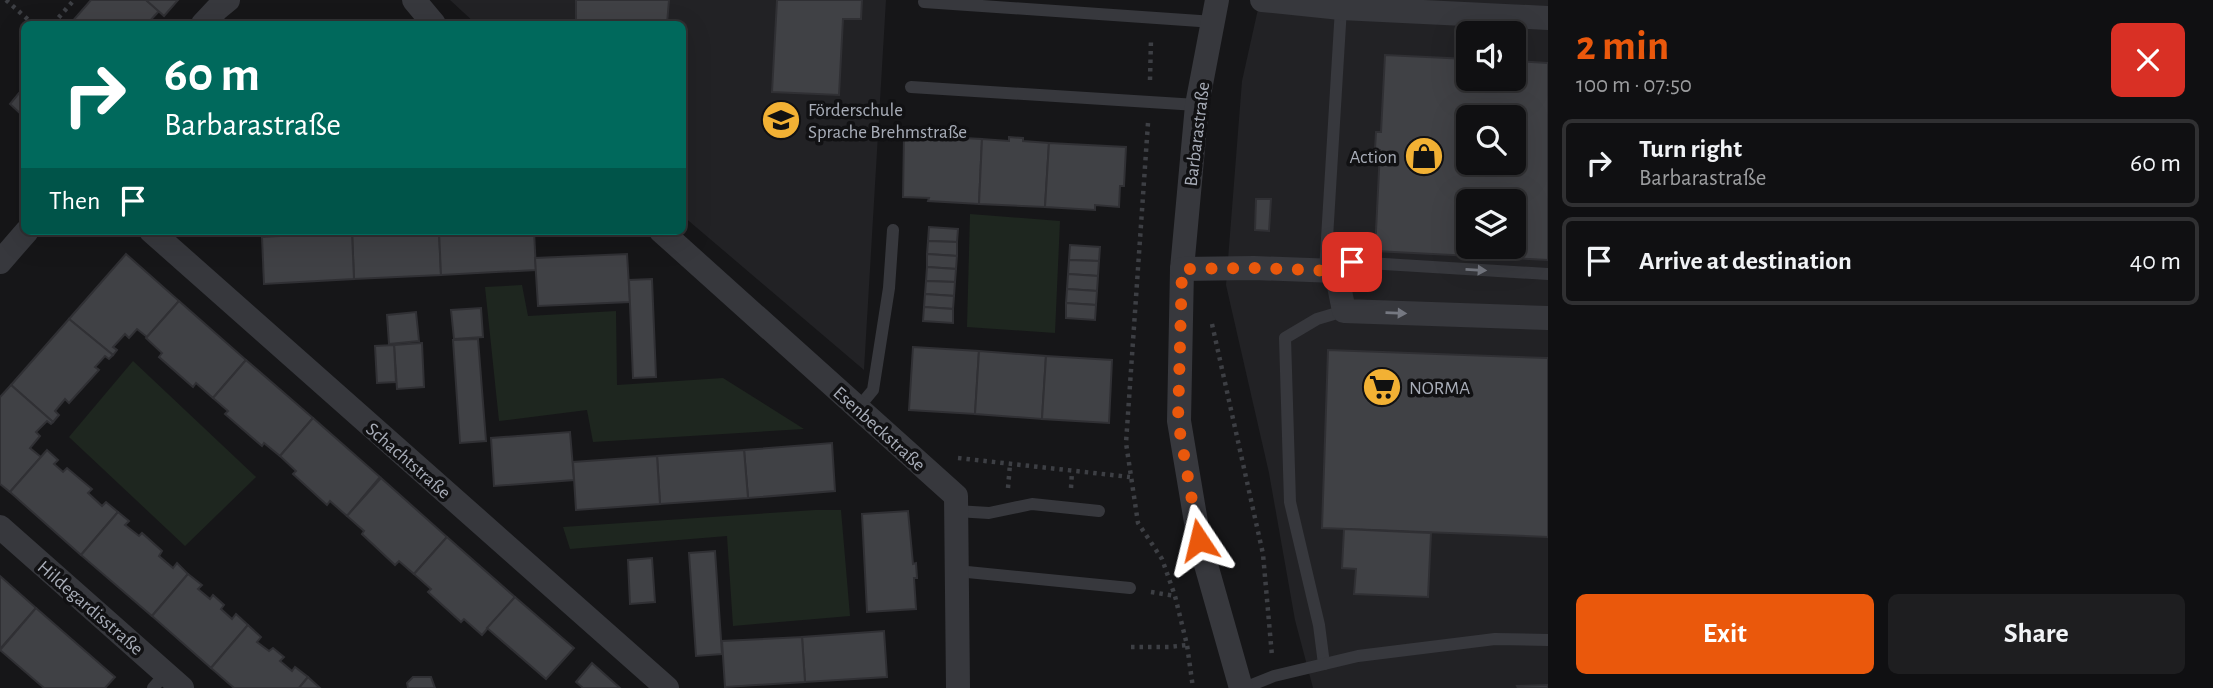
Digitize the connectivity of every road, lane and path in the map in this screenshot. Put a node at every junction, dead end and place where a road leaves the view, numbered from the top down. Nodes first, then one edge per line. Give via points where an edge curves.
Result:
1 (6, 0) edge
2 (74, 0) edge
3 (228, 0) edge
4 (414, 0) edge
5 (1262, 0) edge
6 (924, 2) edge
7 (1341, 8) junction
8 (1216, 11) edge
9 (1152, 17) junction
10 (1548, 18) edge
11 (30, 21) edge
12 (56, 21) edge
13 (206, 21) edge
14 (432, 21) edge
15 (911, 87) dead end
16 (1149, 103) junction
17 (1197, 105) junction
18 (893, 230) dead end
19 (24, 235) edge
20 (156, 235) edge
21 (665, 235) edge
22 (0, 262) edge
23 (1182, 269) junction
24 (1331, 271) junction
25 (1548, 274) edge
26 (1344, 311) junction
27 (1210, 315) dead end
28 (1548, 318) edge
29 (858, 408) junction
30 (1130, 477) junction
31 (936, 478) junction
32 (956, 511) junction
33 (1099, 511) dead end
34 (0, 527) edge
35 (957, 571) junction
36 (1130, 588) dead end
37 (1548, 640) edge
38 (1187, 645) junction
39 (1131, 647) dead end
40 (1324, 664) junction
41 (1274, 676) junction
42 (167, 683) edge
43 (667, 688) edge
44 (958, 688) edge
45 (1192, 688) edge
46 (1243, 688) edge

1 - 11 path
2 - 12 path
3 - 13 street
4 - 14 street
5 - 7 street
6 - 9 lane
7 - 10 street
7 - 24 lane
8 - 9 lane
8 - 17 street, Barbarastraße
9 - 16 path
15 - 16 lane
16 - 17 lane
16 - 30 path via 1126,443
17 - 23 street, Barbarastraße
18 - 29 lane via 873,390
19 - 22 street
20 - 43 street, Schachtstraße
21 - 29 street, Esenbeckstraße
23 - 24 street
23 - 46 street, Barbarastraße via 1178,421 1199,540
24 -> 25 lane via 1352,262
24 - 26 street
26 -> 28 street
26 - 40 lane via 1317,319 1285,338 1290,502
27 - 41 path via 1264,554
29 - 31 street, Esenbeckstraße
30 - 31 path via 952,457
30 - 38 path via 1138,523 1162,559
31 - 32 street, Esenbeckstraße via 956,496
32 - 33 lane via 989,513 1032,505
32 - 35 street, Esenbeckstraße
34 - 42 street, Hildegardisstraße
35 - 36 lane
35 - 44 street, Esenbeckstraße
37 - 40 lane via 1496,639
38 - 39 path
38 - 45 path
40 - 41 lane
41 - 46 lane

